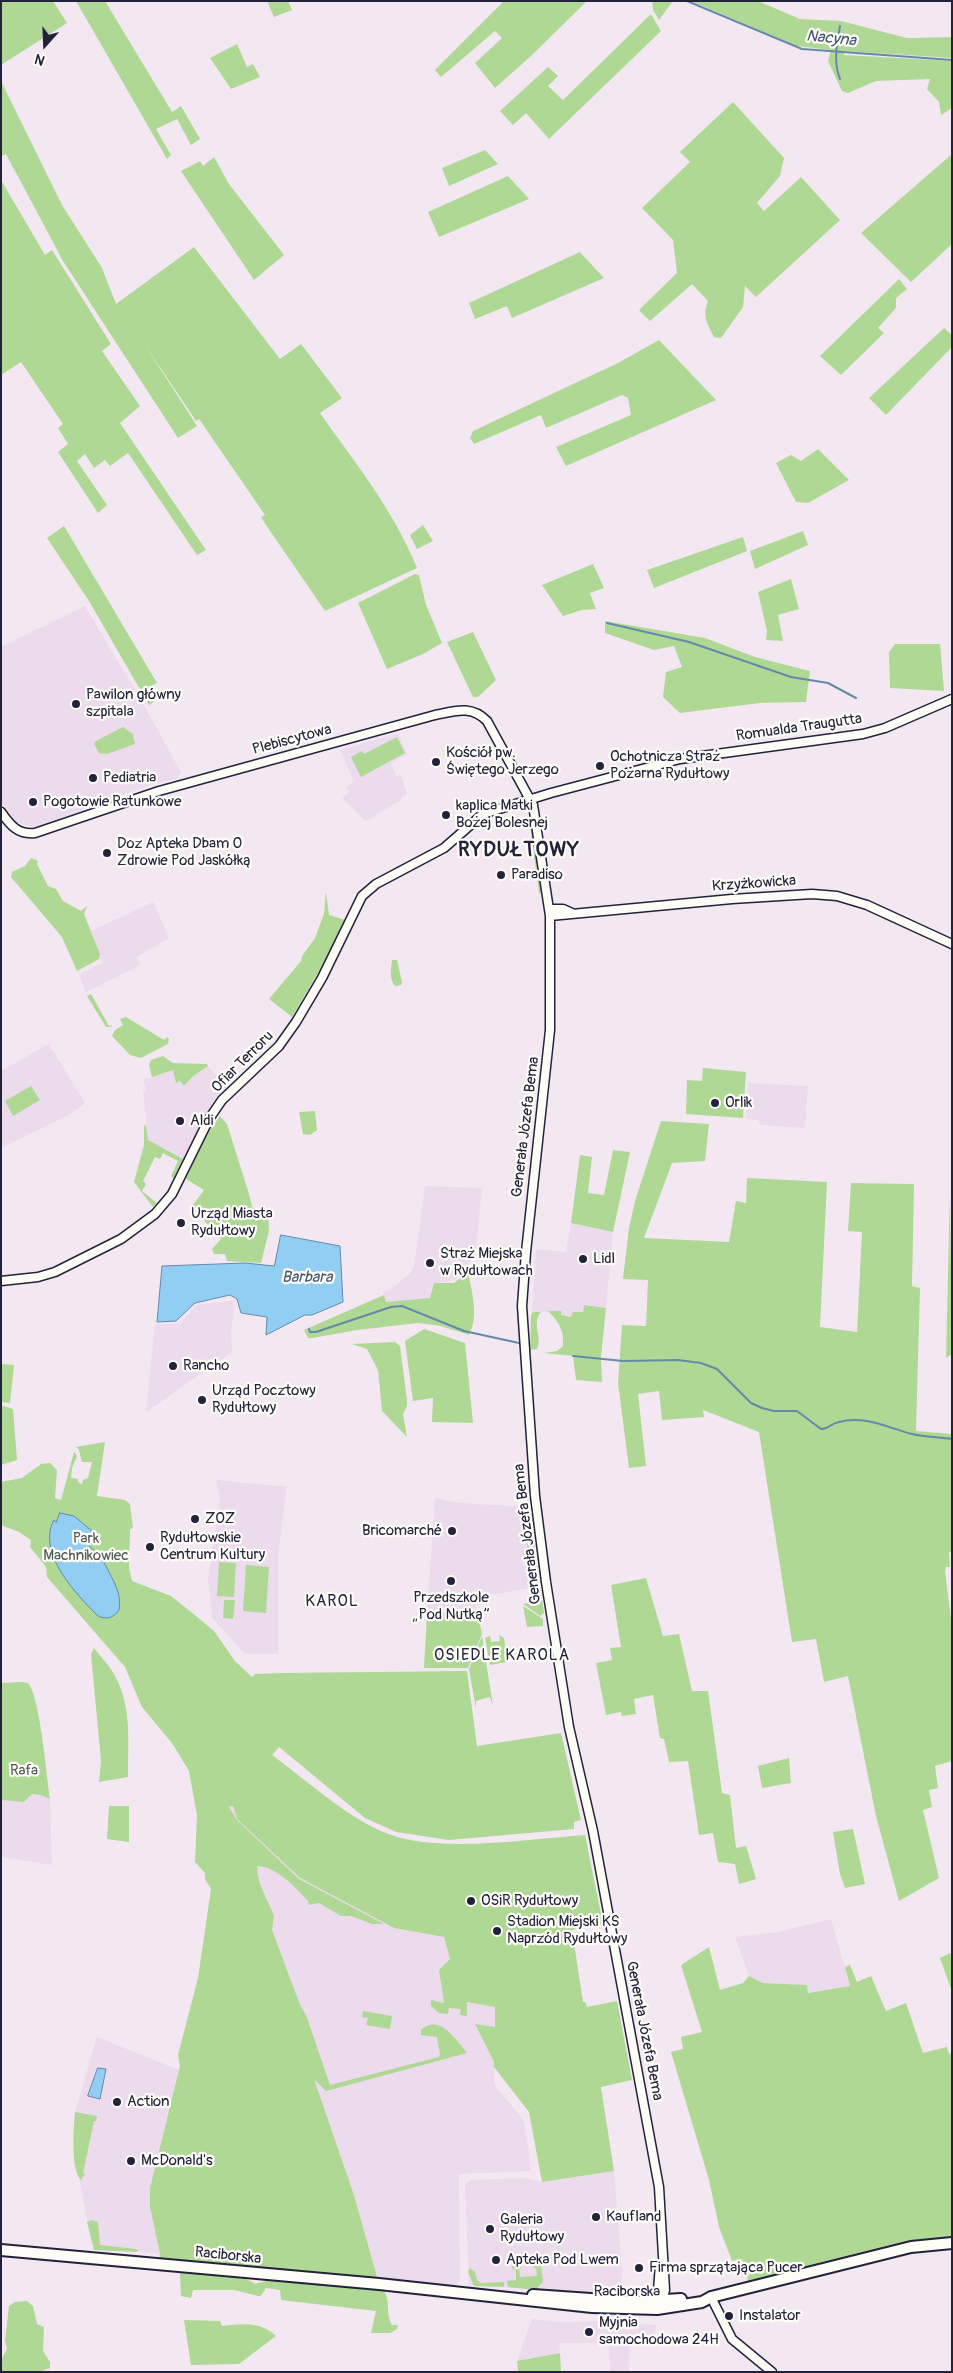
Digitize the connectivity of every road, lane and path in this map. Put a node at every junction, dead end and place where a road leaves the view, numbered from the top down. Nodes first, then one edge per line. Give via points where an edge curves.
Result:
1 (952, 699) edge
2 (530, 799) junction
3 (1, 812) edge
4 (550, 912) junction
5 (952, 944) edge
6 (1, 1281) edge
7 (952, 2243) edge
8 (1, 2250) edge
9 (452, 2291) junction
10 (711, 2297) junction
11 (660, 2298) junction
12 (772, 2372) edge

1 - 2 street, Romualda Traugutta via 863,734 680,759
2 - 3 street, Plebiscytowa via 487,721 475,711 462,709 159,790 41,831 18,831
2 - 4 street, Generała Józefa Bema via 537,823
2 - 6 street, Ofiar Terroru via 483,814 444,848 376,884 362,896 322,978 296,1022 275,1050 222,1100 209,1119 172,1194 155,1214 121,1239 55,1272
4 - 5 street, Krzyżkowicka via 812,894 837,896 867,905
4 - 11 street, Generała Józefa Bema via 550,1030 522,1306 535,1496 569,1727 593,1831 659,2187
7 - 10 main road, Raciborska via 912,2247
8 - 9 main road, Raciborska
9 - 11 main road, Raciborska via 646,2302
9 - 11 main road, Raciborska via 574,2306
10 - 11 main road, Raciborska
10 - 11 main road, Raciborska via 702,2302
10 - 12 street via 732,2340

